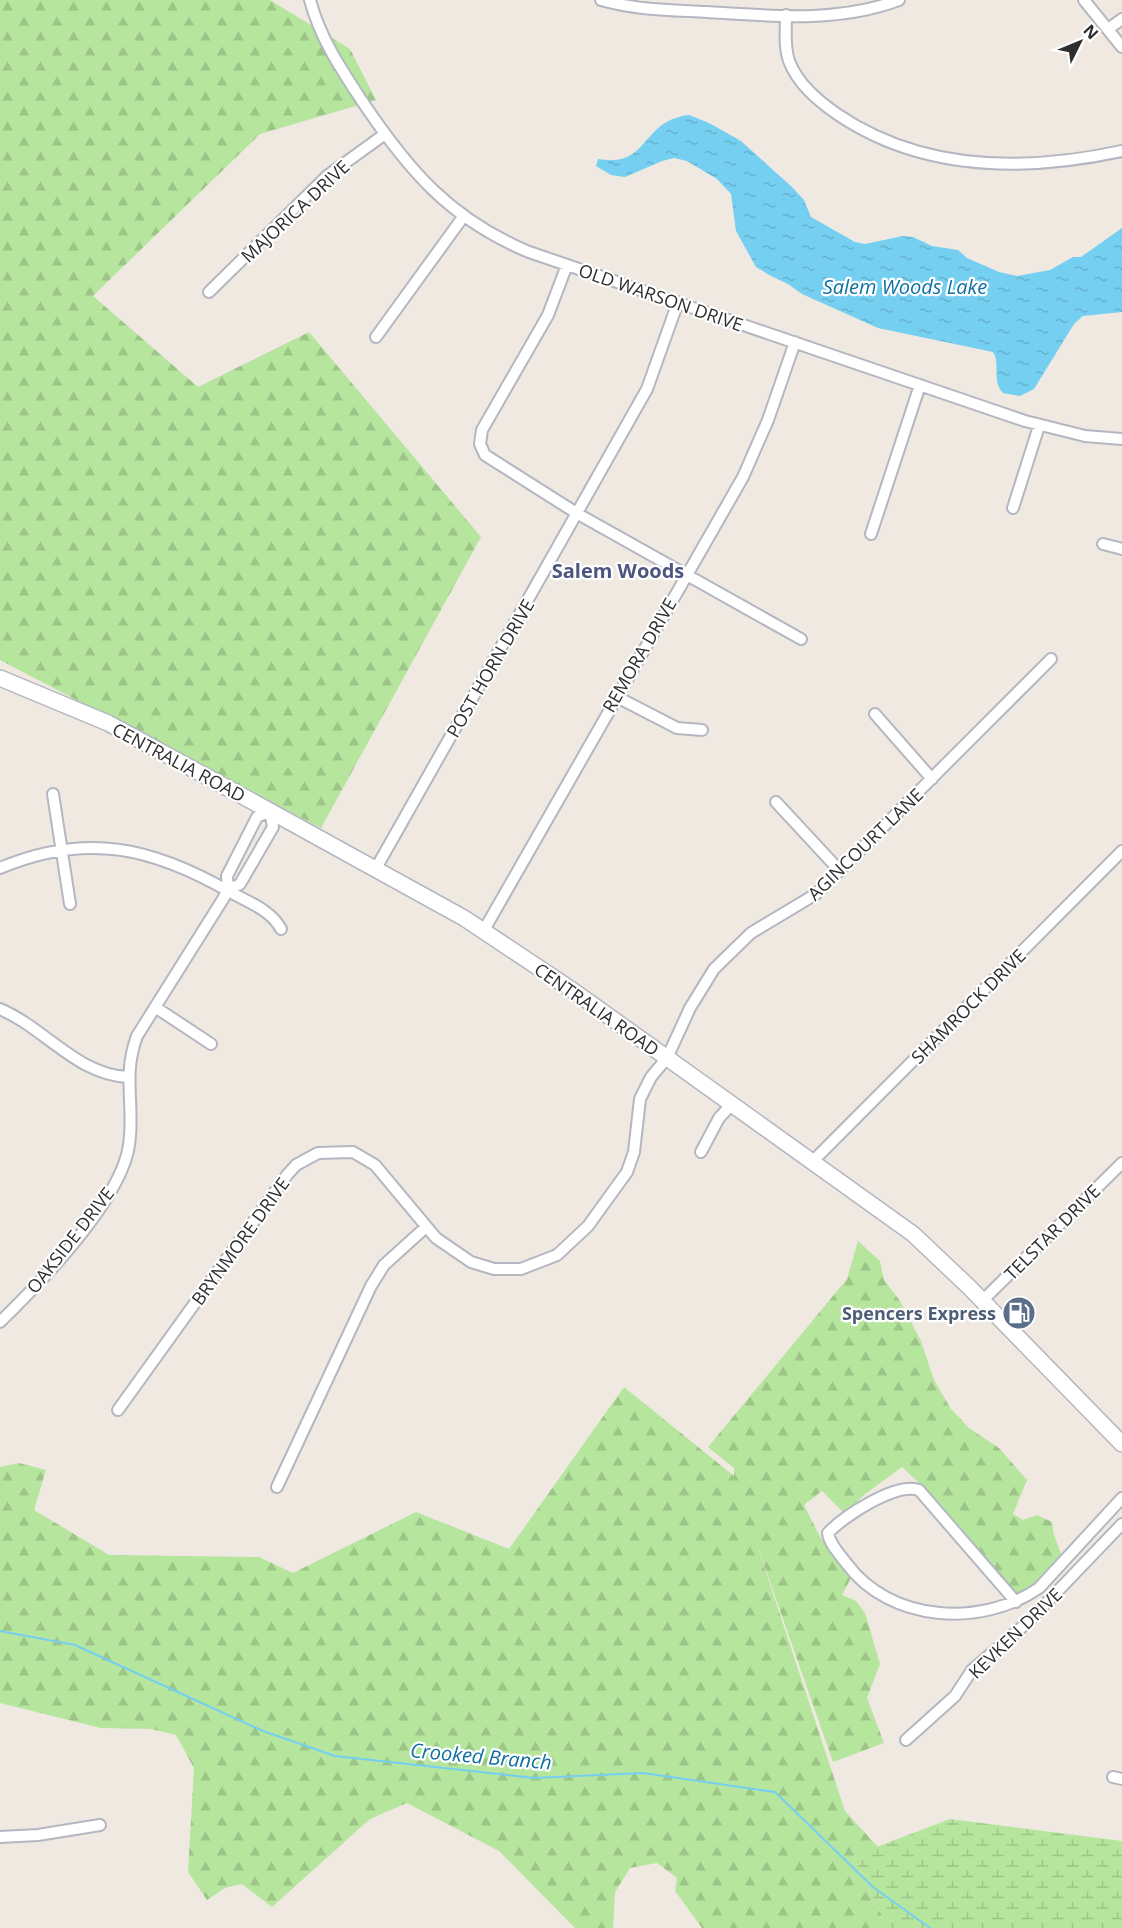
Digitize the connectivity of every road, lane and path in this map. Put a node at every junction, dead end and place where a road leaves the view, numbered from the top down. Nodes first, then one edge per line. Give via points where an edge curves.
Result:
1 (601, 0) edge
2 (899, 0) edge
3 (1084, 0) edge
4 (314, 1) edge
5 (688, 6) edge
6 (786, 15) junction
7 (1122, 19) edge
8 (1108, 29) junction
9 (1122, 47) edge
10 (385, 134) junction
11 (1122, 151) edge
12 (463, 217) junction
13 (567, 265) junction
14 (209, 292) dead end
15 (678, 302) junction
16 (376, 337) dead end
17 (795, 342) junction
18 (920, 385) junction
19 (1039, 426) junction
20 (1122, 439) edge
21 (1013, 508) dead end
22 (578, 514) junction
23 (871, 534) dead end
24 (1103, 544) dead end
25 (1122, 549) edge
26 (685, 575) junction
27 (801, 639) dead end
28 (1051, 659) dead end
29 (0, 678) edge
30 (615, 696) junction
31 (875, 714) dead end
32 (702, 730) dead end
33 (932, 779) junction
34 (53, 794) dead end
35 (776, 802) dead end
36 (270, 811) junction
37 (62, 849) junction
38 (1122, 851) edge
39 (0, 868) edge
40 (375, 870) junction
41 (840, 872) junction
42 (228, 890) junction
43 (70, 904) dead end
44 (281, 929) dead end
45 (484, 930) junction
46 (155, 1007) junction
47 (0, 1009) edge
48 (210, 1044) dead end
49 (667, 1058) junction
50 (128, 1077) junction
51 (732, 1104) junction
52 (701, 1152) dead end
53 (813, 1161) junction
54 (1122, 1163) edge
55 (426, 1227) junction
56 (981, 1301) junction
57 (0, 1322) edge
58 (118, 1410) dead end
59 (1122, 1444) edge
60 (277, 1487) dead end
61 (1122, 1498) edge
62 (1122, 1524) edge
63 (1016, 1602) junction
64 (906, 1740) dead end
65 (100, 1825) dead end
66 (0, 1837) edge

1 - 5 street via 630,7
2 - 6 street via 842,14
3 - 8 street
4 - 10 street, OLD WARSON DRIVE via 334,59
5 - 6 street
6 - 11 street via 788,58 800,81 820,102 887,141 957,161 1000,165 1059,162
7 - 8 street
8 - 9 street
10 - 12 street, OLD WARSON DRIVE via 422,182
10 - 14 street, MAJORICA DRIVE via 327,176
12 - 13 street, OLD WARSON DRIVE via 506,242
12 - 16 street
13 - 15 street, OLD WARSON DRIVE
13 - 22 street via 548,315 482,430 482,449 490,460
15 - 17 street, OLD WARSON DRIVE
15 - 22 street, POST HORN DRIVE via 647,389
17 - 18 street, OLD WARSON DRIVE
17 - 26 street, REMORA DRIVE via 757,449
18 - 19 street, OLD WARSON DRIVE
18 - 23 street
19 - 20 street, OLD WARSON DRIVE
19 - 21 street
22 - 26 street
22 - 40 street, POST HORN DRIVE
24 - 25 street
26 - 27 street
26 - 30 street, REMORA DRIVE
28 - 33 street, AGINCOURT LANE
29 - 36 main road, CENTRALIA ROAD via 108,723
30 - 32 street via 676,728
30 - 45 street, REMORA DRIVE
31 - 33 street
33 - 41 street, AGINCOURT LANE
34 - 37 street
35 - 41 street
36 - 40 main road, CENTRALIA ROAD
36 - 42 street, OAKSIDE DRIVE via 257,818 227,876
36 - 42 street, OAKSIDE DRIVE via 273,827 240,884
37 - 39 street
37 - 42 street via 111,847 148,854
37 - 43 street
38 - 53 street, SHAMROCK DRIVE
40 - 45 main road, CENTRALIA ROAD
41 - 49 street, AGINCOURT LANE via 808,900 751,933 725,957 702,986
42 - 44 street via 268,914
42 - 46 street, OAKSIDE DRIVE
45 - 49 main road, CENTRALIA ROAD
46 - 48 street
46 - 50 street, OAKSIDE DRIVE via 137,1036
47 - 50 street via 30,1024 83,1065
49 - 51 main road, CENTRALIA ROAD
49 - 55 street, BRYNMORE DRIVE via 640,1099 634,1152 627,1172 588,1226 557,1255 521,1269 494,1269 452,1251
50 - 57 street, OAKSIDE DRIVE via 131,1134 124,1168 61,1257
51 - 52 street via 718,1118
51 - 53 main road, CENTRALIA ROAD
53 - 56 main road, CENTRALIA ROAD via 913,1234
54 - 56 street, TELSTAR DRIVE
55 - 58 street, BRYNMORE DRIVE via 366,1157 341,1150 308,1157 287,1175
55 - 60 street via 384,1265 371,1286
56 - 59 main road, CENTRALIA ROAD
61 - 63 street via 1050,1579
62 - 64 street, KEVKEN DRIVE via 1028,1622 972,1670 955,1696
63 - 63 street via 966,1614 898,1603 858,1579 828,1533 855,1512 899,1489 919,1490
65 - 66 street

